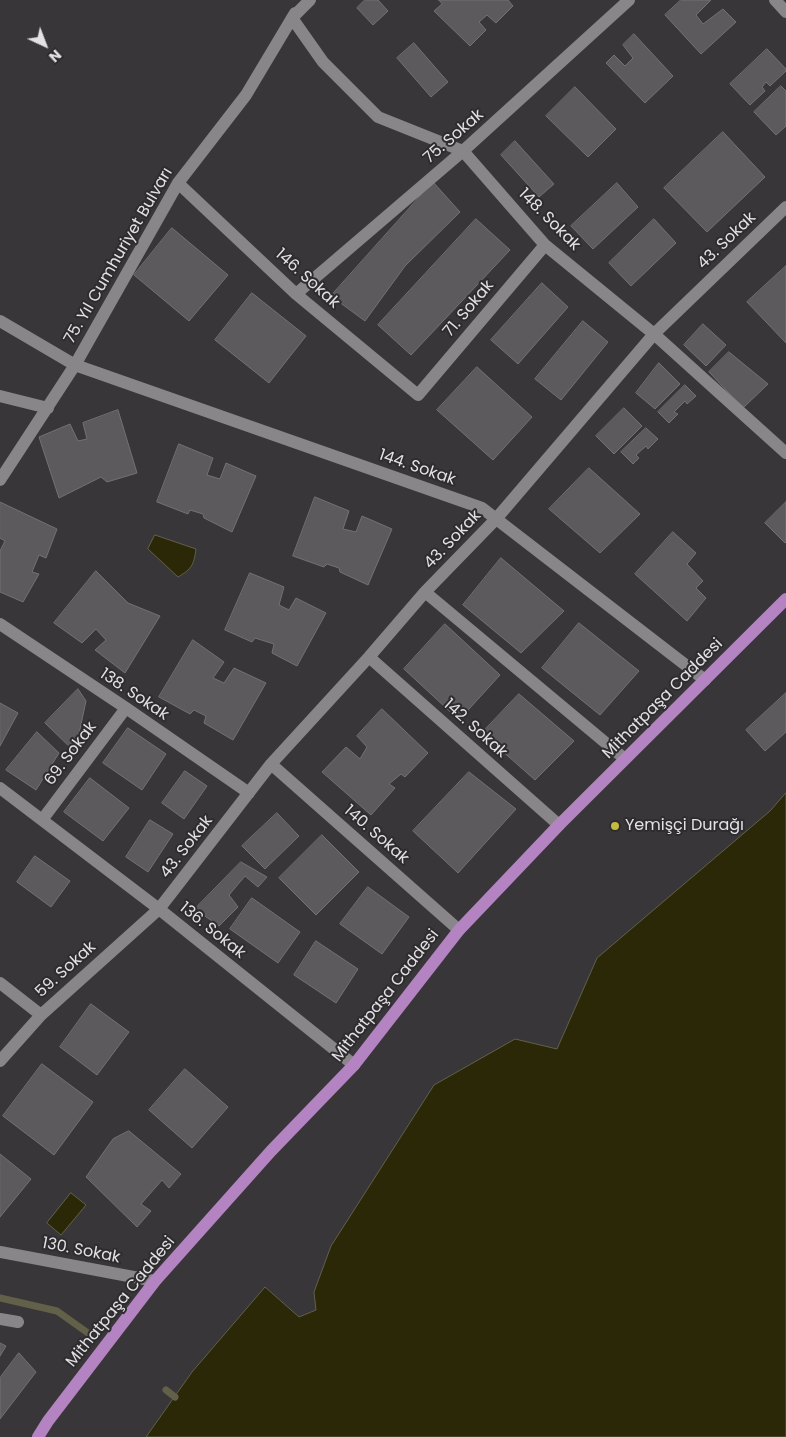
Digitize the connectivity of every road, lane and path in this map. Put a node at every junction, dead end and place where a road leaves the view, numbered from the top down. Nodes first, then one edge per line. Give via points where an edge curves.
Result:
1 (303, 0) edge
2 (310, 0) edge
3 (629, 0) edge
4 (775, 0) edge
5 (786, 12) edge
6 (292, 18) junction
7 (463, 151) junction
8 (178, 182) junction
9 (786, 207) edge
10 (545, 244) junction
11 (296, 294) junction
12 (0, 321) edge
13 (654, 334) junction
14 (74, 365) junction
15 (418, 395) joint
16 (0, 396) edge
17 (48, 408) junction
18 (786, 453) edge
19 (0, 480) edge
20 (496, 519) junction
21 (425, 592) junction
22 (786, 599) edge
23 (1, 627) edge
24 (369, 657) junction
25 (706, 680) junction
26 (126, 708) junction
27 (625, 759) junction
28 (272, 764) junction
29 (0, 788) edge
30 (249, 793) junction
31 (42, 820) junction
32 (559, 825) junction
33 (159, 909) junction
34 (459, 930) junction
35 (0, 983) edge
36 (41, 1014) junction
37 (0, 1061) edge
38 (354, 1065) junction
39 (0, 1252) edge
40 (156, 1281) junction
41 (0, 1319) edge
42 (18, 1322) dead end
43 (38, 1437) edge

1 - 6 street, 75. Yıl Cumhuriyet Bulvarı
2 - 6 street
3 - 7 street, 75. Sokak
4 - 5 street
6 - 7 street, 148. Sokak via 323,62 378,117
6 - 8 street, 75. Yıl Cumhuriyet Bulvarı via 246,95
7 - 10 street, 148. Sokak
7 - 11 street, 75. Sokak
8 - 11 street, 146. Sokak
8 - 14 street, 75. Yıl Cumhuriyet Bulvarı
9 - 13 street, 43. Sokak
10 - 13 street, 148. Sokak
10 - 15 street, 71. Sokak
11 - 15 street, 146. Sokak
12 - 14 street, 144. Sokak
13 - 18 street, 148. Sokak
13 - 20 street, 43. Sokak
14 - 17 street, 75. Yıl Cumhuriyet Bulvarı
14 - 20 street, 144. Sokak via 482,508
16 - 17 street
17 - 19 street, 75. Yıl Cumhuriyet Bulvarı
20 - 21 street, 43. Sokak
20 - 25 street, 144. Sokak
21 - 24 street, 43. Sokak
21 - 27 street
22 - 25 main road, Mithatpaşa Caddesi
23 - 26 street, 138. Sokak
24 - 28 street, 43. Sokak
24 - 32 street, 142. Sokak
25 - 27 main road, Mithatpaşa Caddesi
26 - 30 street, 138. Sokak
26 - 31 street, 69. Sokak
27 - 32 main road, Mithatpaşa Caddesi
28 - 30 street, 43. Sokak
28 - 34 street, 140. Sokak
29 - 31 street, 136. Sokak
30 - 33 street, 43. Sokak
31 - 33 street, 136. Sokak
32 - 34 main road, Mithatpaşa Caddesi
33 - 36 street, 59. Sokak
33 - 38 street, 136. Sokak
34 - 38 main road, Mithatpaşa Caddesi
35 - 36 street
36 - 37 street, 59. Sokak
38 - 40 main road, Mithatpaşa Caddesi via 271,1151
39 - 40 street, 130. Sokak
40 - 43 main road, Mithatpaşa Caddesi
41 - 42 street

